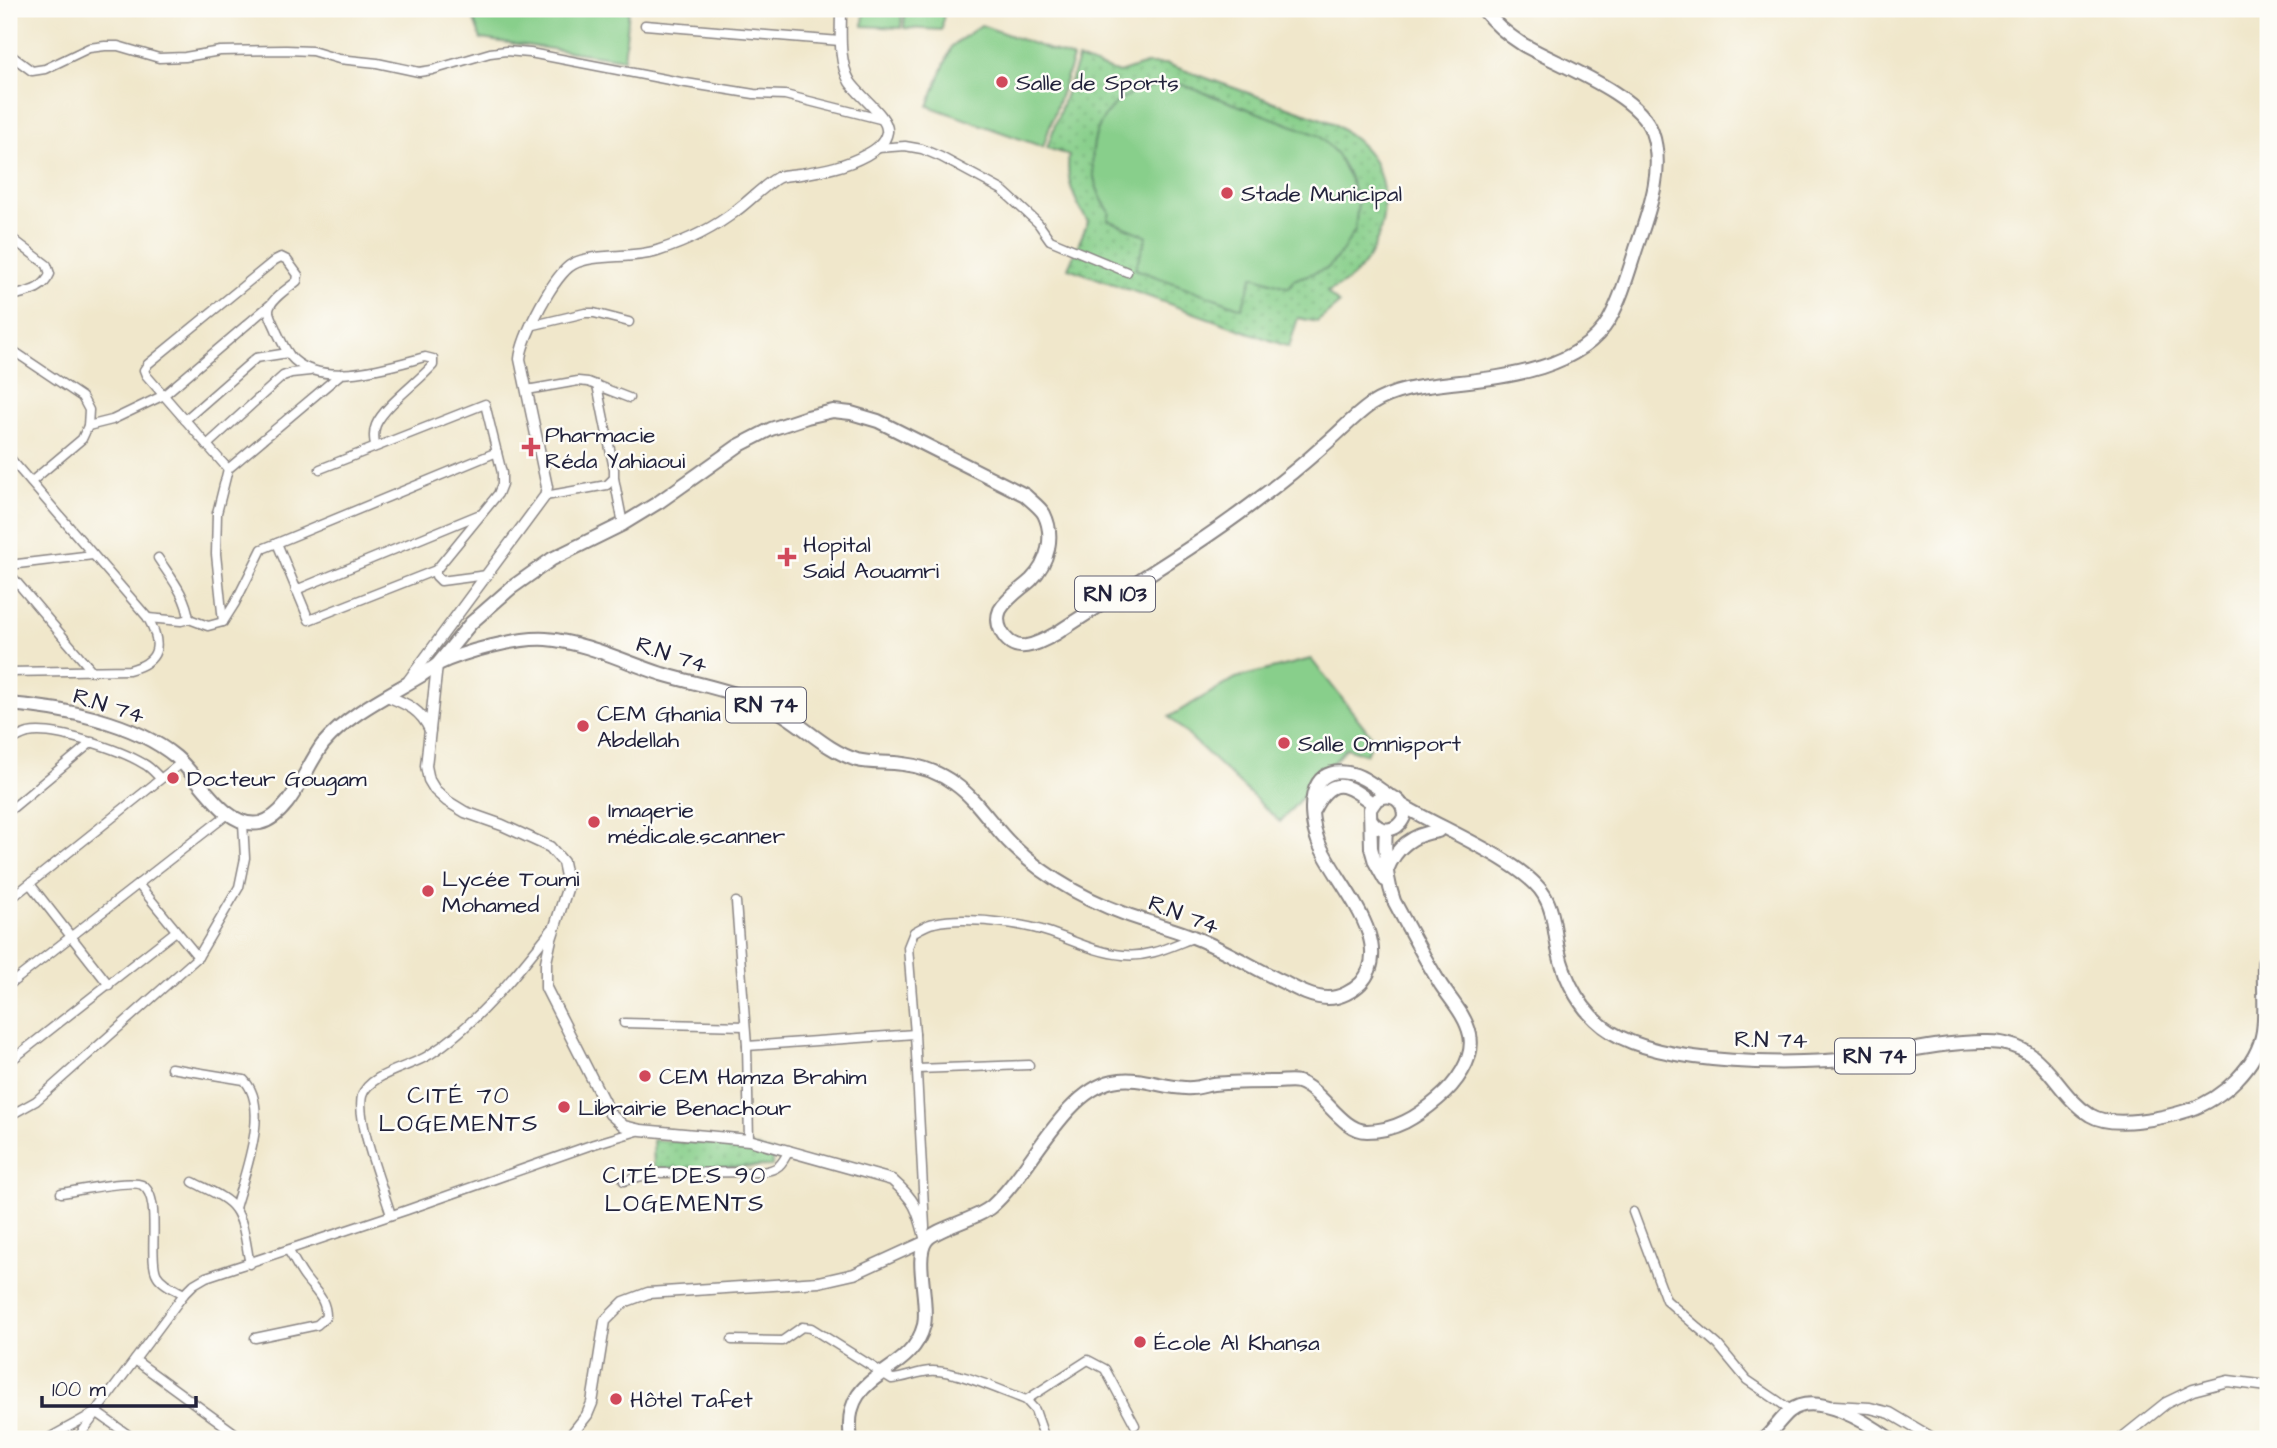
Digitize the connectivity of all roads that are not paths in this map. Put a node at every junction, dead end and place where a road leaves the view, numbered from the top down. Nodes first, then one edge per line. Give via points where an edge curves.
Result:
1 (841, 9) edge
2 (1483, 9) edge
3 (645, 25) dead end
4 (840, 41) junction
5 (9, 54) edge
6 (885, 121) junction
7 (878, 148) junction
8 (9, 236) edge
9 (1127, 272) dead end
10 (9, 297) edge
11 (271, 303) junction
12 (629, 322) dead end
13 (530, 326) junction
14 (9, 348) edge
15 (288, 353) junction
16 (315, 370) junction
17 (342, 373) junction
18 (597, 385) junction
19 (527, 390) junction
20 (164, 396) junction
21 (629, 398) dead end
22 (185, 420) junction
23 (88, 426) junction
24 (207, 445) junction
25 (375, 446) junction
26 (497, 452) junction
27 (9, 457) edge
28 (228, 469) junction
29 (320, 469) dead end
30 (614, 478) junction
31 (31, 482) junction
32 (545, 496) junction
33 (482, 514) junction
34 (623, 524) junction
35 (277, 543) junction
36 (93, 555) junction
37 (158, 558) dead end
38 (9, 565) edge
39 (436, 570) junction
40 (9, 573) edge
41 (487, 575) junction
42 (296, 590) junction
43 (148, 618) junction
44 (189, 619) junction
45 (223, 622) junction
46 (437, 665) junction
47 (92, 671) junction
48 (9, 672) edge
49 (407, 683) junction
50 (387, 696) junction
51 (9, 704) edge
52 (430, 730) junction
53 (92, 742) junction
54 (9, 743) edge
55 (182, 762) junction
56 (160, 778) junction
57 (1388, 795) junction
58 (1373, 803) junction
59 (1402, 805) junction
60 (9, 811) edge
61 (1312, 813) junction
62 (228, 814) junction
63 (1371, 820) junction
64 (243, 823) junction
65 (1391, 828) junction
66 (1438, 831) junction
67 (1455, 835) junction
68 (1387, 871) junction
69 (30, 884) junction
70 (138, 884) junction
71 (1389, 886) junction
72 (9, 900) edge
73 (736, 902) dead end
74 (556, 924) junction
75 (176, 931) junction
76 (71, 936) junction
77 (1195, 937) junction
78 (2268, 953) edge
79 (198, 957) junction
80 (9, 985) edge
81 (109, 985) junction
82 (624, 1023) dead end
83 (745, 1026) junction
84 (915, 1034) junction
85 (747, 1046) junction
86 (9, 1062) edge
87 (1028, 1065) dead end
88 (171, 1068) dead end
89 (917, 1069) junction
90 (9, 1116) edge
91 (641, 1130) junction
92 (750, 1140) junction
93 (789, 1150) junction
94 (624, 1181) dead end
95 (192, 1182) dead end
96 (61, 1194) dead end
97 (235, 1208) junction
98 (1633, 1212) dead end
99 (391, 1215) junction
100 (926, 1241) junction
101 (288, 1250) junction
102 (250, 1264) junction
103 (184, 1294) junction
104 (255, 1338) dead end
105 (732, 1340) dead end
106 (135, 1360) junction
107 (882, 1374) junction
108 (2268, 1386) edge
109 (1026, 1400) junction
110 (1830, 1405) junction
111 (1791, 1410) junction
112 (96, 1412) junction
113 (1135, 1425) dead end
114 (1883, 1437) edge
115 (47, 1439) edge
116 (77, 1439) edge
117 (134, 1439) edge
118 (243, 1439) edge
119 (568, 1439) edge
120 (851, 1439) edge
121 (1045, 1439) edge
122 (1764, 1439) edge
123 (1934, 1439) edge
124 (2121, 1439) edge

1 - 4 street
2 - 34 main road, RN 103 via 1519,42 1619,95 1640,112 1652,131 1657,167 1648,213 1624,285 1608,321 1570,356 1500,377 1396,392 1371,405 1250,505 1033,645 1012,645 998,619 1045,558 1050,531 1043,512 1025,495 860,415 833,411 771,429 738,446
3 - 4 street
4 - 6 street via 850,81
5 - 6 street via 32,71 105,46 159,58 220,51 312,51 419,72 506,51 754,94 785,95
6 - 7 street via 887,131
7 - 9 street via 905,146 941,157 1002,190 1050,240
7 - 13 street via 838,168 778,177 734,213 667,247 572,264
8 - 10 street via 47,265 50,274 35,290
11 - 15 street via 269,311
11 - 20 street
11 - 20 street via 297,281 298,275 281,257 148,364 146,375
12 - 13 street via 585,313
13 - 19 street via 520,359
14 - 23 street via 82,397 89,410
15 - 16 street
15 - 22 street via 256,358
16 - 17 street
16 - 24 street via 283,376
17 - 25 street via 433,359 427,373 376,424
17 - 28 street
18 - 19 street via 578,381
18 - 21 street
18 - 30 street
19 - 32 street
20 - 22 street
20 - 23 street
22 - 24 street
23 - 31 street via 76,445
24 - 28 street
25 - 26 street via 485,404
25 - 29 street
26 - 33 street via 502,484
26 - 35 street
27 - 31 street
28 - 45 street via 217,513
30 - 32 street via 607,485
30 - 34 street
31 - 36 street
32 - 41 street
33 - 39 street
33 - 42 street
34 - 46 main road, RN 103 via 552,559 511,588 471,623
35 - 42 street
35 - 45 street via 261,549
36 - 38 street
36 - 43 street
37 - 44 street via 178,588
39 - 41 street via 441,580
39 - 42 street via 309,620
40 - 47 street
41 - 49 street
43 - 44 street
43 - 47 street via 156,636 153,659 129,670
44 - 45 street via 208,626
46 - 49 main road, R.N 74 / RN 74
46 - 52 street
46 - 77 main road, R.N 74 / RN 74 via 514,640 547,639 766,705 855,759 911,765 953,782 1010,844 1049,878 1110,909
47 - 48 street
49 - 50 main road, R.N 74 / RN 74
50 - 52 street via 414,708
50 - 64 main road, R.N 74 / RN 74 via 324,744 273,817
51 - 55 main road, R.N 74 via 82,715 120,727
52 - 74 street via 426,766 435,790 465,812 551,847 563,862 568,886
53 - 54 street via 31,733
53 - 56 street via 146,765
53 - 60 street
55 - 56 street
55 - 62 main road, R.N 74
56 - 69 street
57 - 58 main road
57 - 59 main road, R.N 74 / RN 74
57 - 61 main road, R.N 74 / RN 74 via 1356,775 1334,772 1314,788
58 - 61 main road via 1348,787 1335,786 1324,792
58 - 63 main road
59 - 65 main road via 1404,817
59 - 67 main road, R.N 74 / RN 74
61 - 77 main road, R.N 74 / RN 74 via 1320,847 1371,938 1369,973 1358,987 1327,999 1305,993
62 - 64 main road, R.N 74
62 - 70 street
63 - 65 main road, R.N 74 / RN 74
63 - 71 main road via 1371,848
64 - 79 street via 245,858 239,887
65 - 66 main road, R.N 74 / RN 74
65 - 68 main road via 1385,850
66 - 67 main road, R.N 74 / RN 74
66 - 68 main road via 1419,835 1402,846
67 - 78 main road, R.N 74 / RN 74 via 1507,862 1543,893 1558,951 1578,999 1610,1031 1638,1046 1676,1055 1800,1062 1989,1042 2009,1045 2046,1066 2077,1104 2108,1121 2128,1122 2191,1110 2232,1083 2259,1046
68 - 71 main road
69 - 72 street
69 - 76 street
70 - 75 street
70 - 76 street
71 - 100 main road via 1471,1037 1467,1062 1451,1088 1422,1113 1393,1128 1363,1131 1339,1118 1315,1092 1297,1082 1191,1088 1145,1080 1112,1082 1096,1088 1070,1109 990,1208
73 - 83 street
74 - 91 street via 546,962 547,988 610,1114 624,1126
74 - 99 street via 469,1022 429,1056 366,1087 362,1120
75 - 79 street
75 - 81 street
76 - 80 street
76 - 81 street
77 - 84 street via 1153,954 1121,955 1018,925 932,923 914,932 908,947
79 - 90 street via 36,1101
81 - 86 street
82 - 83 street
83 - 85 street
84 - 85 street
84 - 89 street
85 - 92 street
87 - 89 street
88 - 97 street via 244,1080 251,1088 257,1125
89 - 100 street
91 - 92 street
91 - 99 street
92 - 93 street
93 - 94 street via 775,1170 653,1174
93 - 100 street via 892,1180 918,1208
95 - 97 street
96 - 103 street via 129,1182 142,1185 155,1228 153,1265 158,1276
97 - 102 street
98 - 111 street via 1666,1300 1718,1345 1747,1380
99 - 101 street
100 - 107 main road via 921,1257 925,1322 900,1360
100 - 119 street via 854,1274 819,1282 648,1293 624,1302 606,1321 592,1403
101 - 102 street
101 - 104 street via 320,1294 326,1317 317,1325
102 - 103 street via 206,1277
103 - 106 street
105 - 107 street via 782,1341 802,1327 811,1328
106 - 112 street
106 - 118 street
107 - 109 street via 892,1379 946,1372
107 - 120 main road via 863,1386 854,1399 849,1416
108 - 124 street via 2228,1381 2193,1390 2166,1403
109 - 113 street via 1088,1360 1105,1369
109 - 121 street via 1035,1410
110 - 111 main road
110 - 114 main road via 1867,1422
110 - 123 street via 1891,1413
111 - 122 main road
112 - 115 street
112 - 116 street
112 - 117 street

